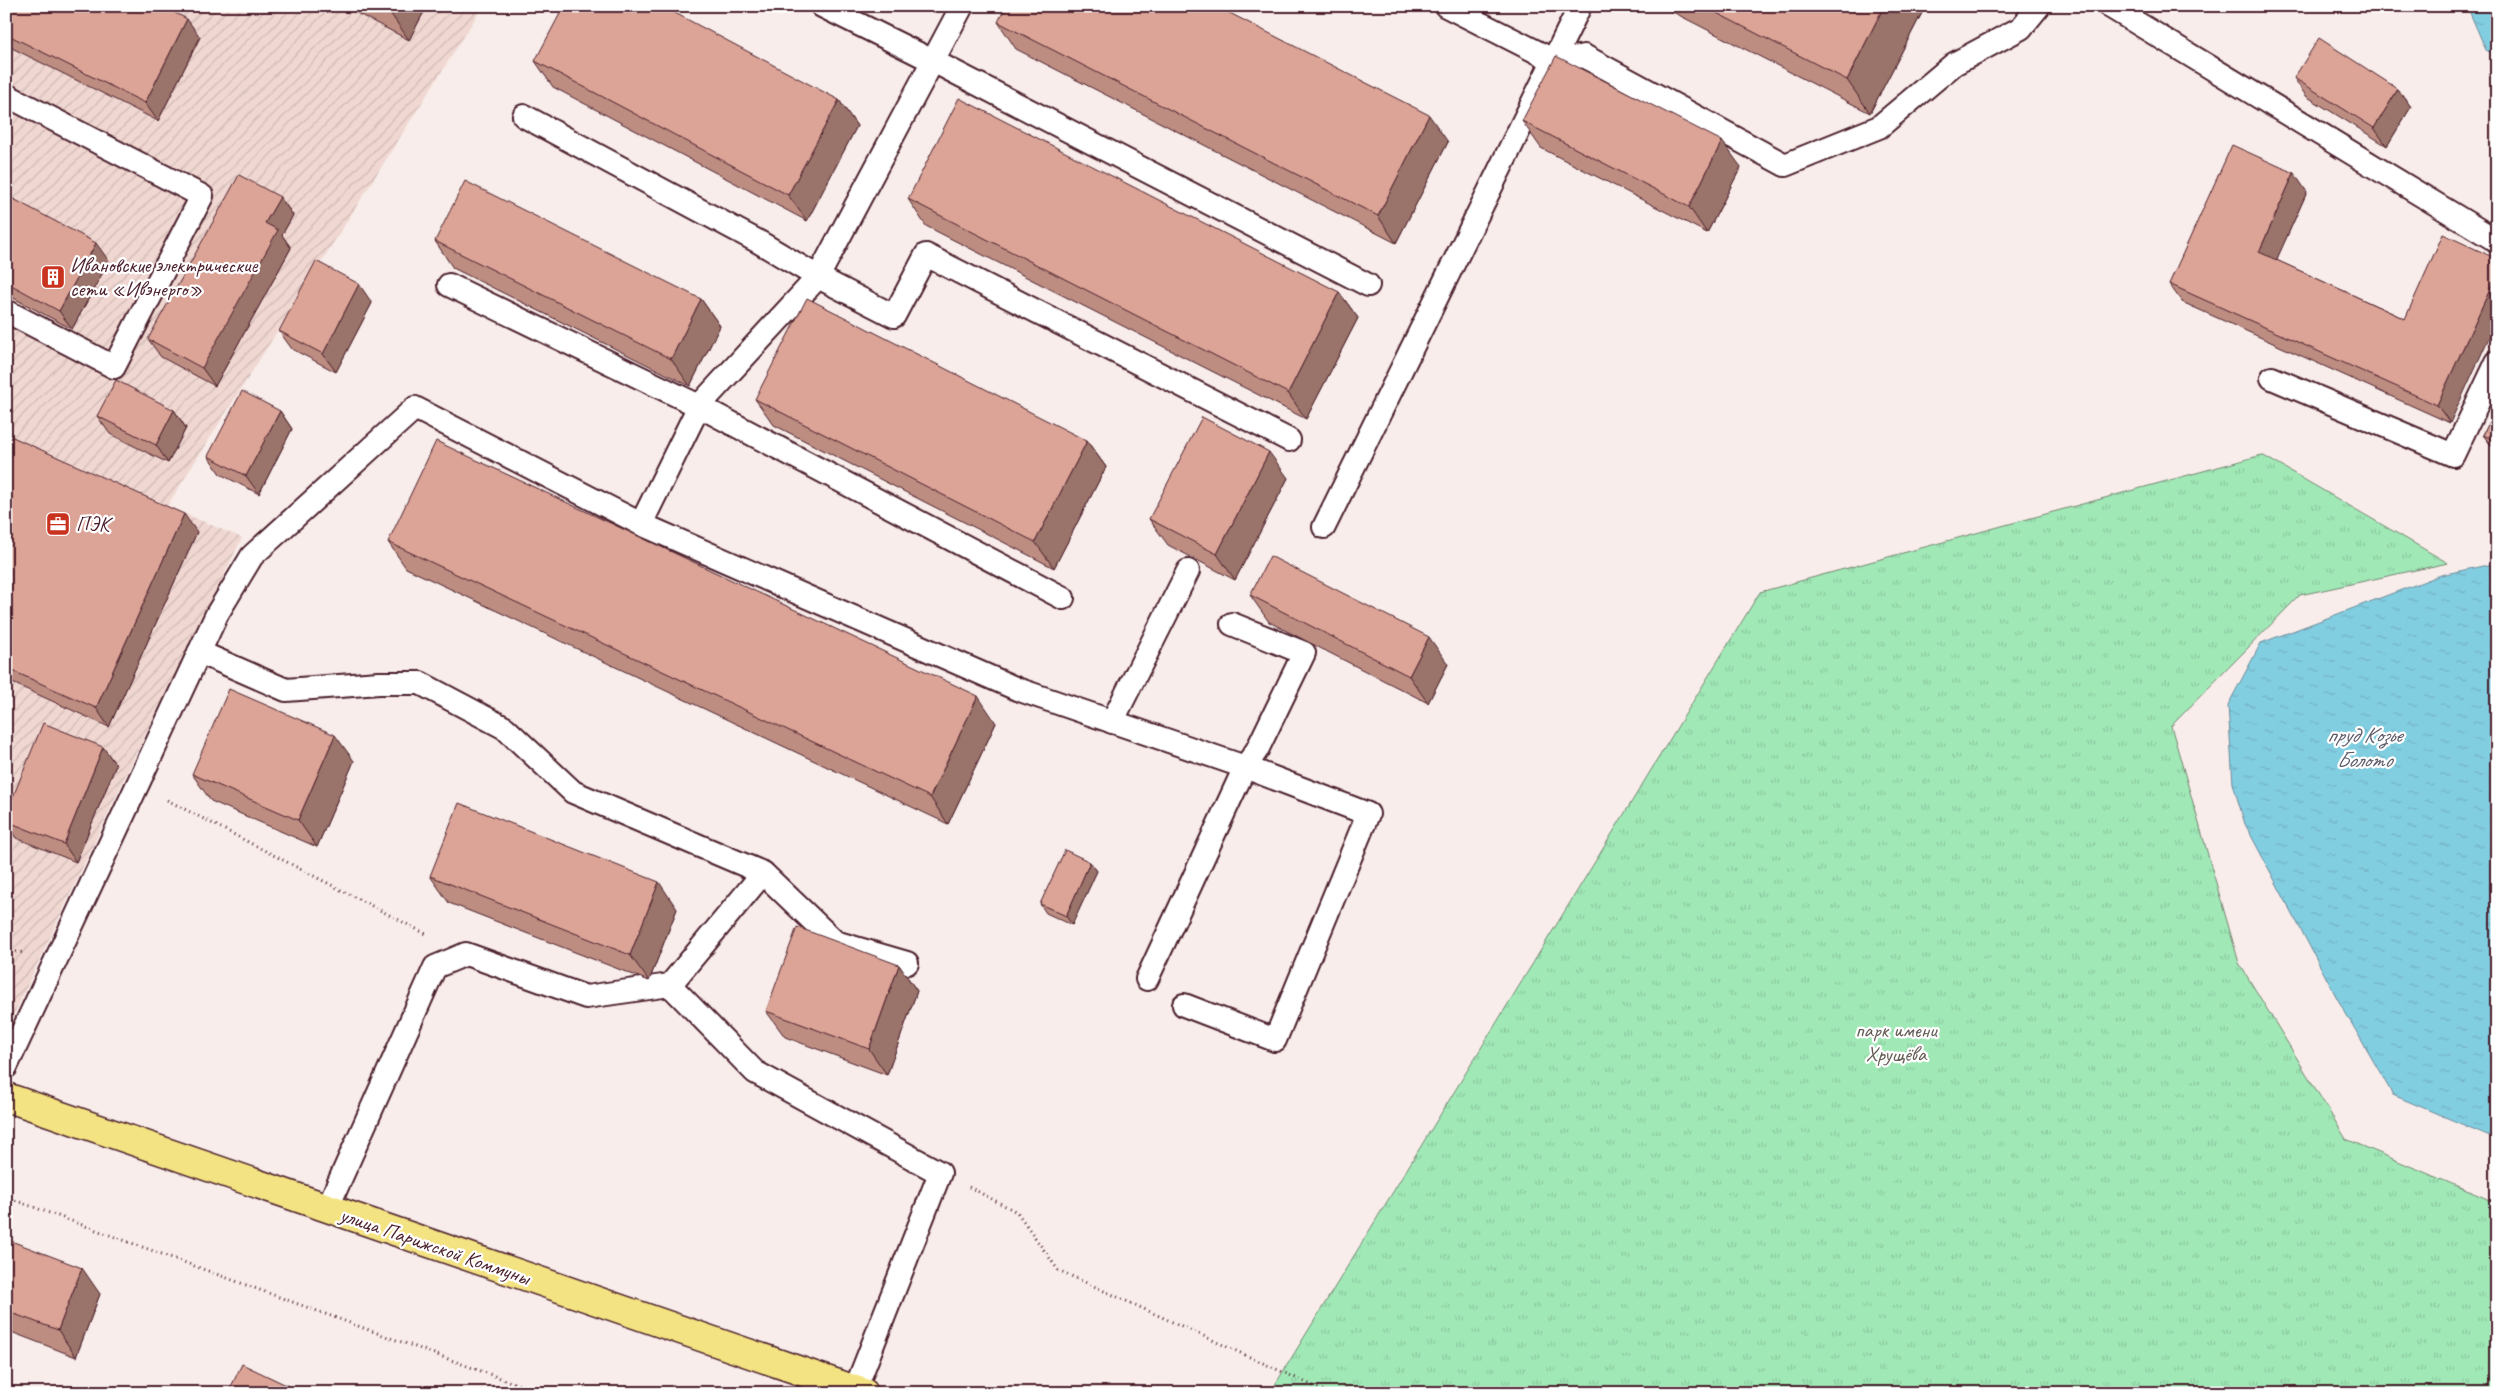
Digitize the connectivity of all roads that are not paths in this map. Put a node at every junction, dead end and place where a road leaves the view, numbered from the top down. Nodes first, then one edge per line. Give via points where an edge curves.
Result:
1 (822, 6) edge
2 (962, 6) edge
3 (1446, 6) edge
4 (1580, 6) edge
5 (2039, 6) edge
6 (2109, 6) edge
7 (933, 60) junction
8 (1555, 61) junction
9 (6, 95) edge
10 (524, 116) dead end
11 (2497, 242) edge
12 (818, 278) junction
13 (449, 286) dead end
14 (1368, 286) dead end
15 (6, 312) edge
16 (2497, 362) edge
17 (2272, 378) dead end
18 (699, 406) junction
19 (1289, 440) dead end
20 (641, 524) junction
21 (1324, 527) dead end
22 (1188, 571) dead end
23 (1063, 598) dead end
24 (1232, 624) dead end
25 (199, 652) junction
26 (1112, 722) junction
27 (1244, 767) junction
28 (763, 873) junction
29 (907, 963) dead end
30 (1147, 979) dead end
31 (670, 984) junction
32 (1184, 1005) dead end
33 (6, 1067) edge
34 (6, 1097) edge
35 (327, 1208) junction
36 (860, 1391) edge

1 - 7 lane
2 - 7 lane
3 - 8 lane
4 - 8 lane
5 - 8 lane via 2021,28 1954,64 1879,127 1785,165 1584,56
6 - 11 lane
7 - 12 lane
7 - 14 lane
8 - 21 lane
9 - 15 lane via 202,196 114,367
10 - 12 lane via 759,242
12 - 18 lane
12 - 19 lane via 894,316 926,255
13 - 18 lane
16 - 17 lane via 2454,455
18 - 20 lane
18 - 23 lane
20 - 25 lane via 414,408 252,556 217,614
20 - 26 lane via 1017,690
22 - 26 lane
24 - 27 lane via 1304,653 1257,750
25 - 28 lane via 286,690 420,683 504,728 573,792
25 - 33 lane
26 - 27 lane
27 - 30 lane
27 - 32 lane via 1368,814 1275,1040
28 - 29 lane via 835,942
28 - 31 lane
31 - 35 lane via 586,998 466,954 435,967
31 - 36 lane via 755,1072 940,1172
34 - 35 main road, улица Парижской Коммуны
35 - 36 main road, улица Парижской Коммуны

